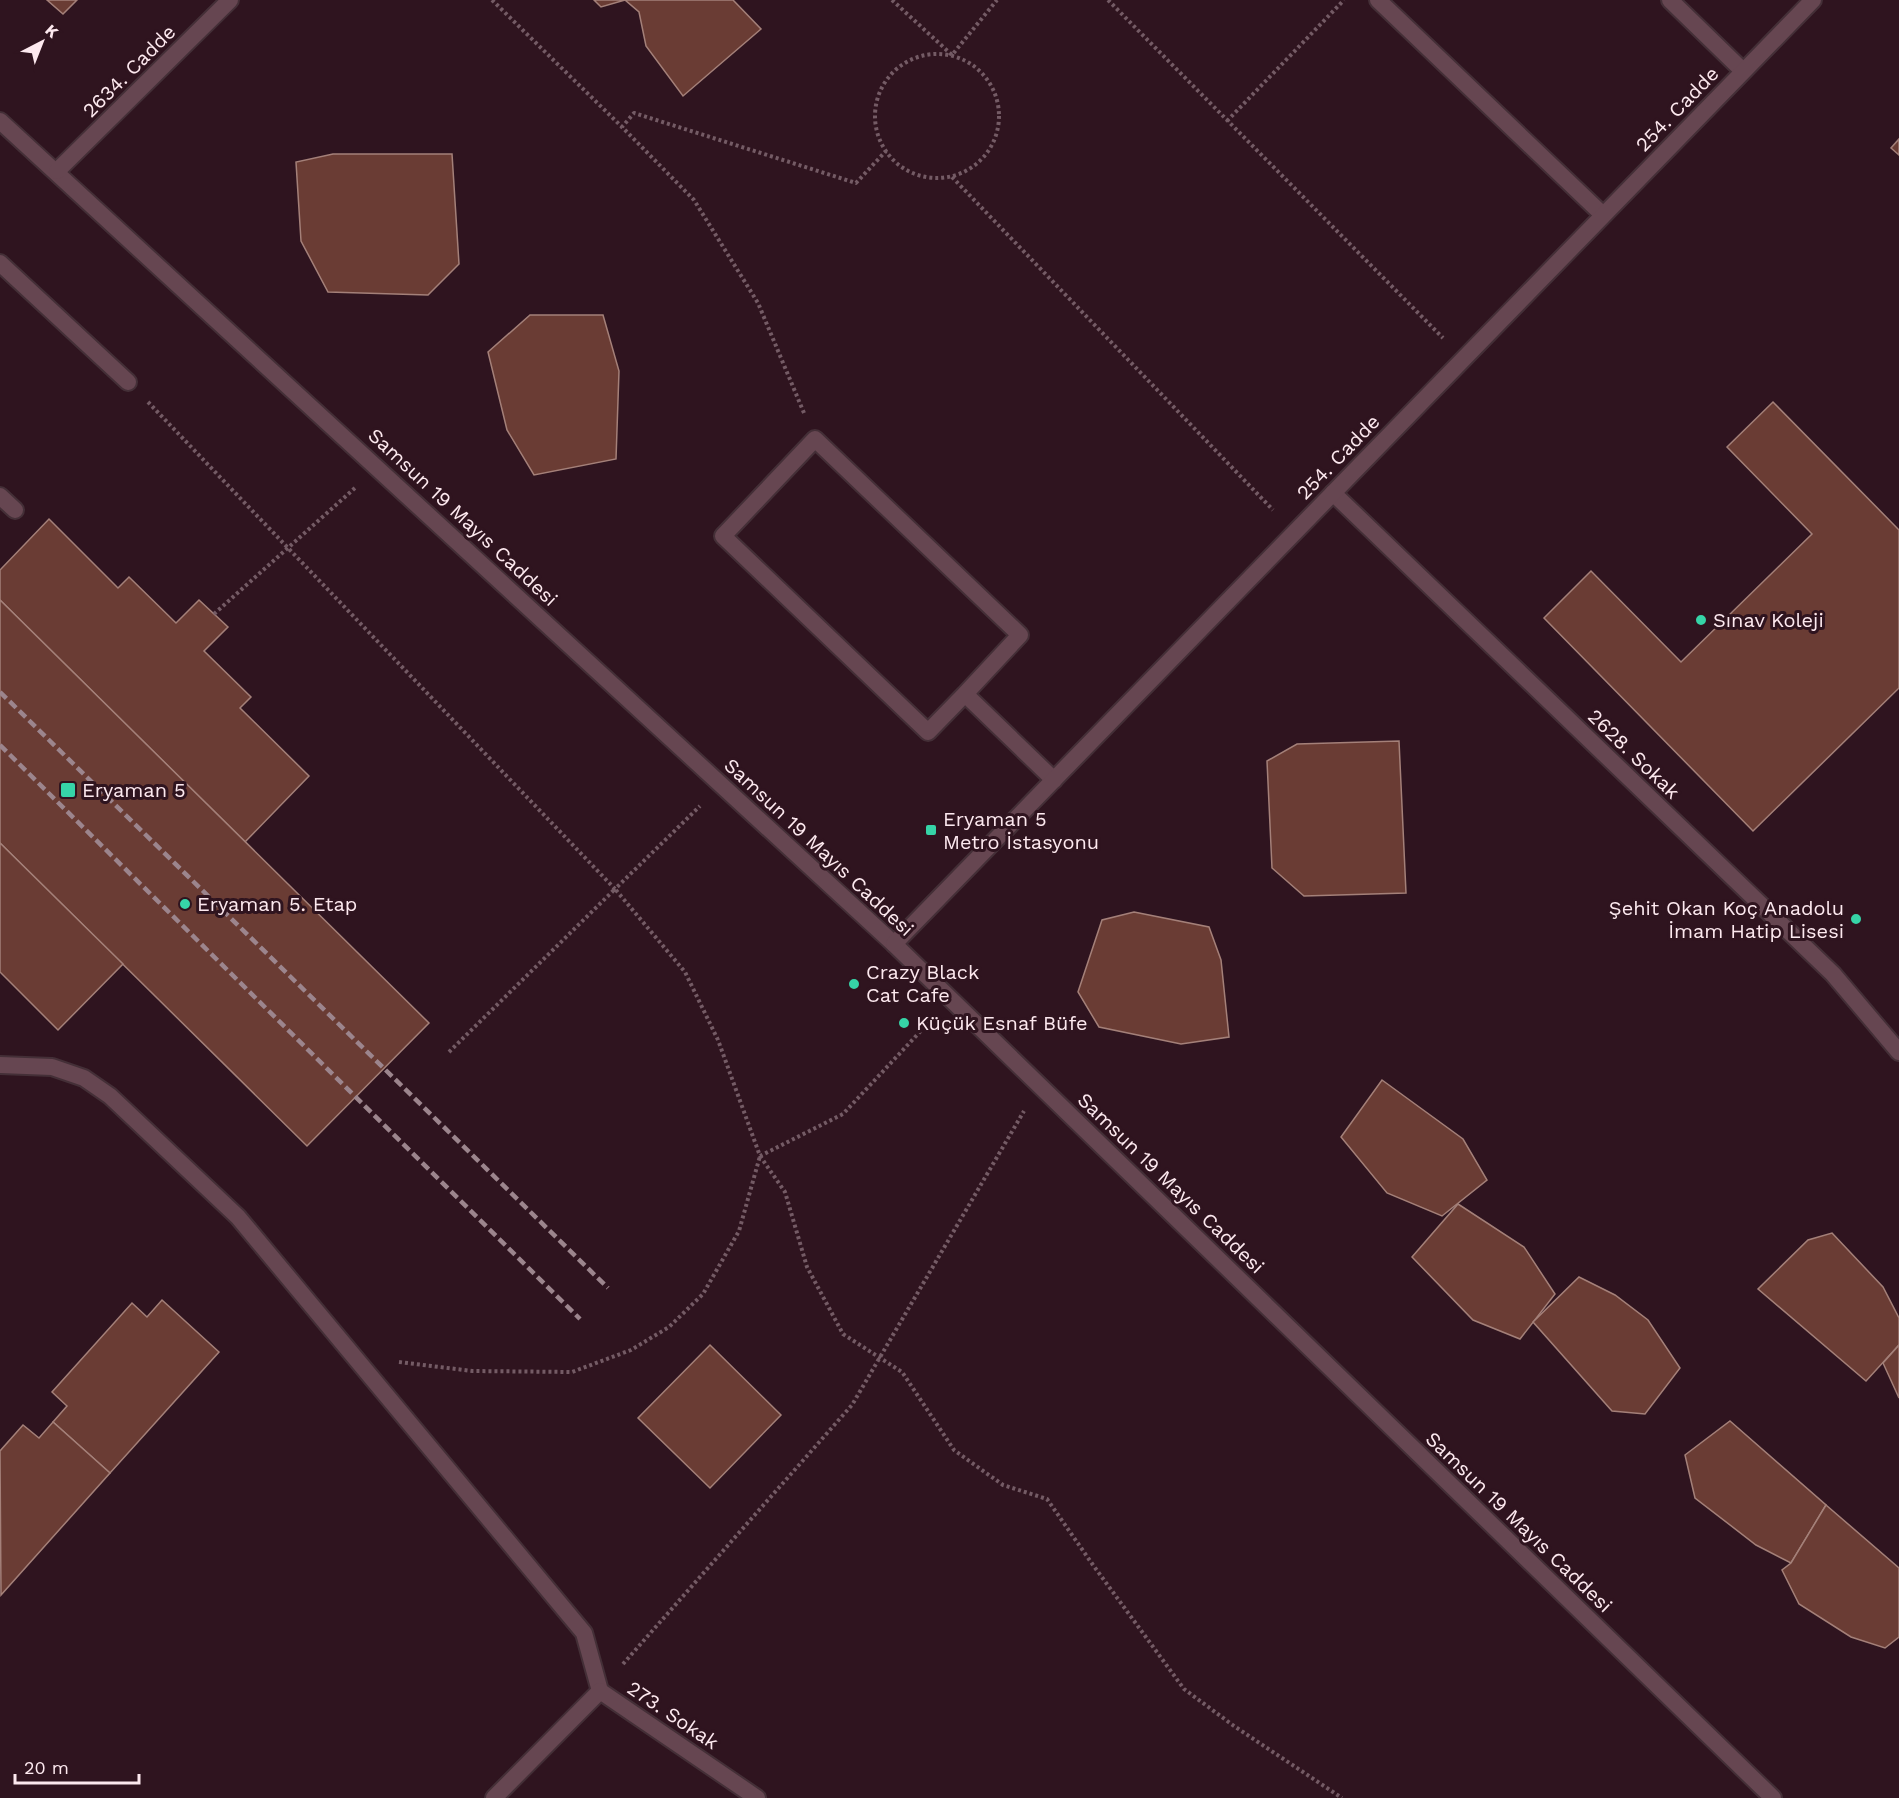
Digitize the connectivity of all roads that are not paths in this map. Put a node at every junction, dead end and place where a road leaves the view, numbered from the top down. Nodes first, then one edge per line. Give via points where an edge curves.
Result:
1 (230, 0) edge
2 (1378, 0) edge
3 (1670, 0) edge
4 (1813, 0) edge
5 (1743, 71) junction
6 (0, 121) edge
7 (57, 171) junction
8 (1603, 215) junction
9 (0, 263) edge
10 (128, 382) road end
11 (1333, 493) junction
12 (0, 496) edge
13 (15, 510) dead end
14 (965, 693) junction
15 (1054, 780) junction
16 (894, 944) junction
17 (1899, 1052) edge
18 (0, 1065) edge
19 (600, 1691) junction
20 (494, 1798) edge
21 (757, 1798) edge
22 (1773, 1798) edge

1 - 7 street, 2634. Cadde
2 - 8 street
3 - 5 street
4 - 5 street, 254. Cadde
5 - 8 street, 254. Cadde
6 - 7 street, Samsun 19 Mayıs Caddesi
7 - 16 street, Samsun 19 Mayıs Caddesi
8 - 11 street, 254. Cadde
9 - 10 street
11 - 15 street, 254. Cadde
11 - 17 street, 2628. Sokak via 1833,974
12 - 13 street
14 - 14 street via 928,732 723,536 815,439 1020,635
14 - 15 street
15 - 16 street, 254. Cadde
16 - 22 street, Samsun 19 Mayıs Caddesi
18 - 19 street via 52,1067 84,1078 111,1096 238,1217 585,1633
19 - 20 street, 273. Sokak
19 - 21 street, 273. Sokak

